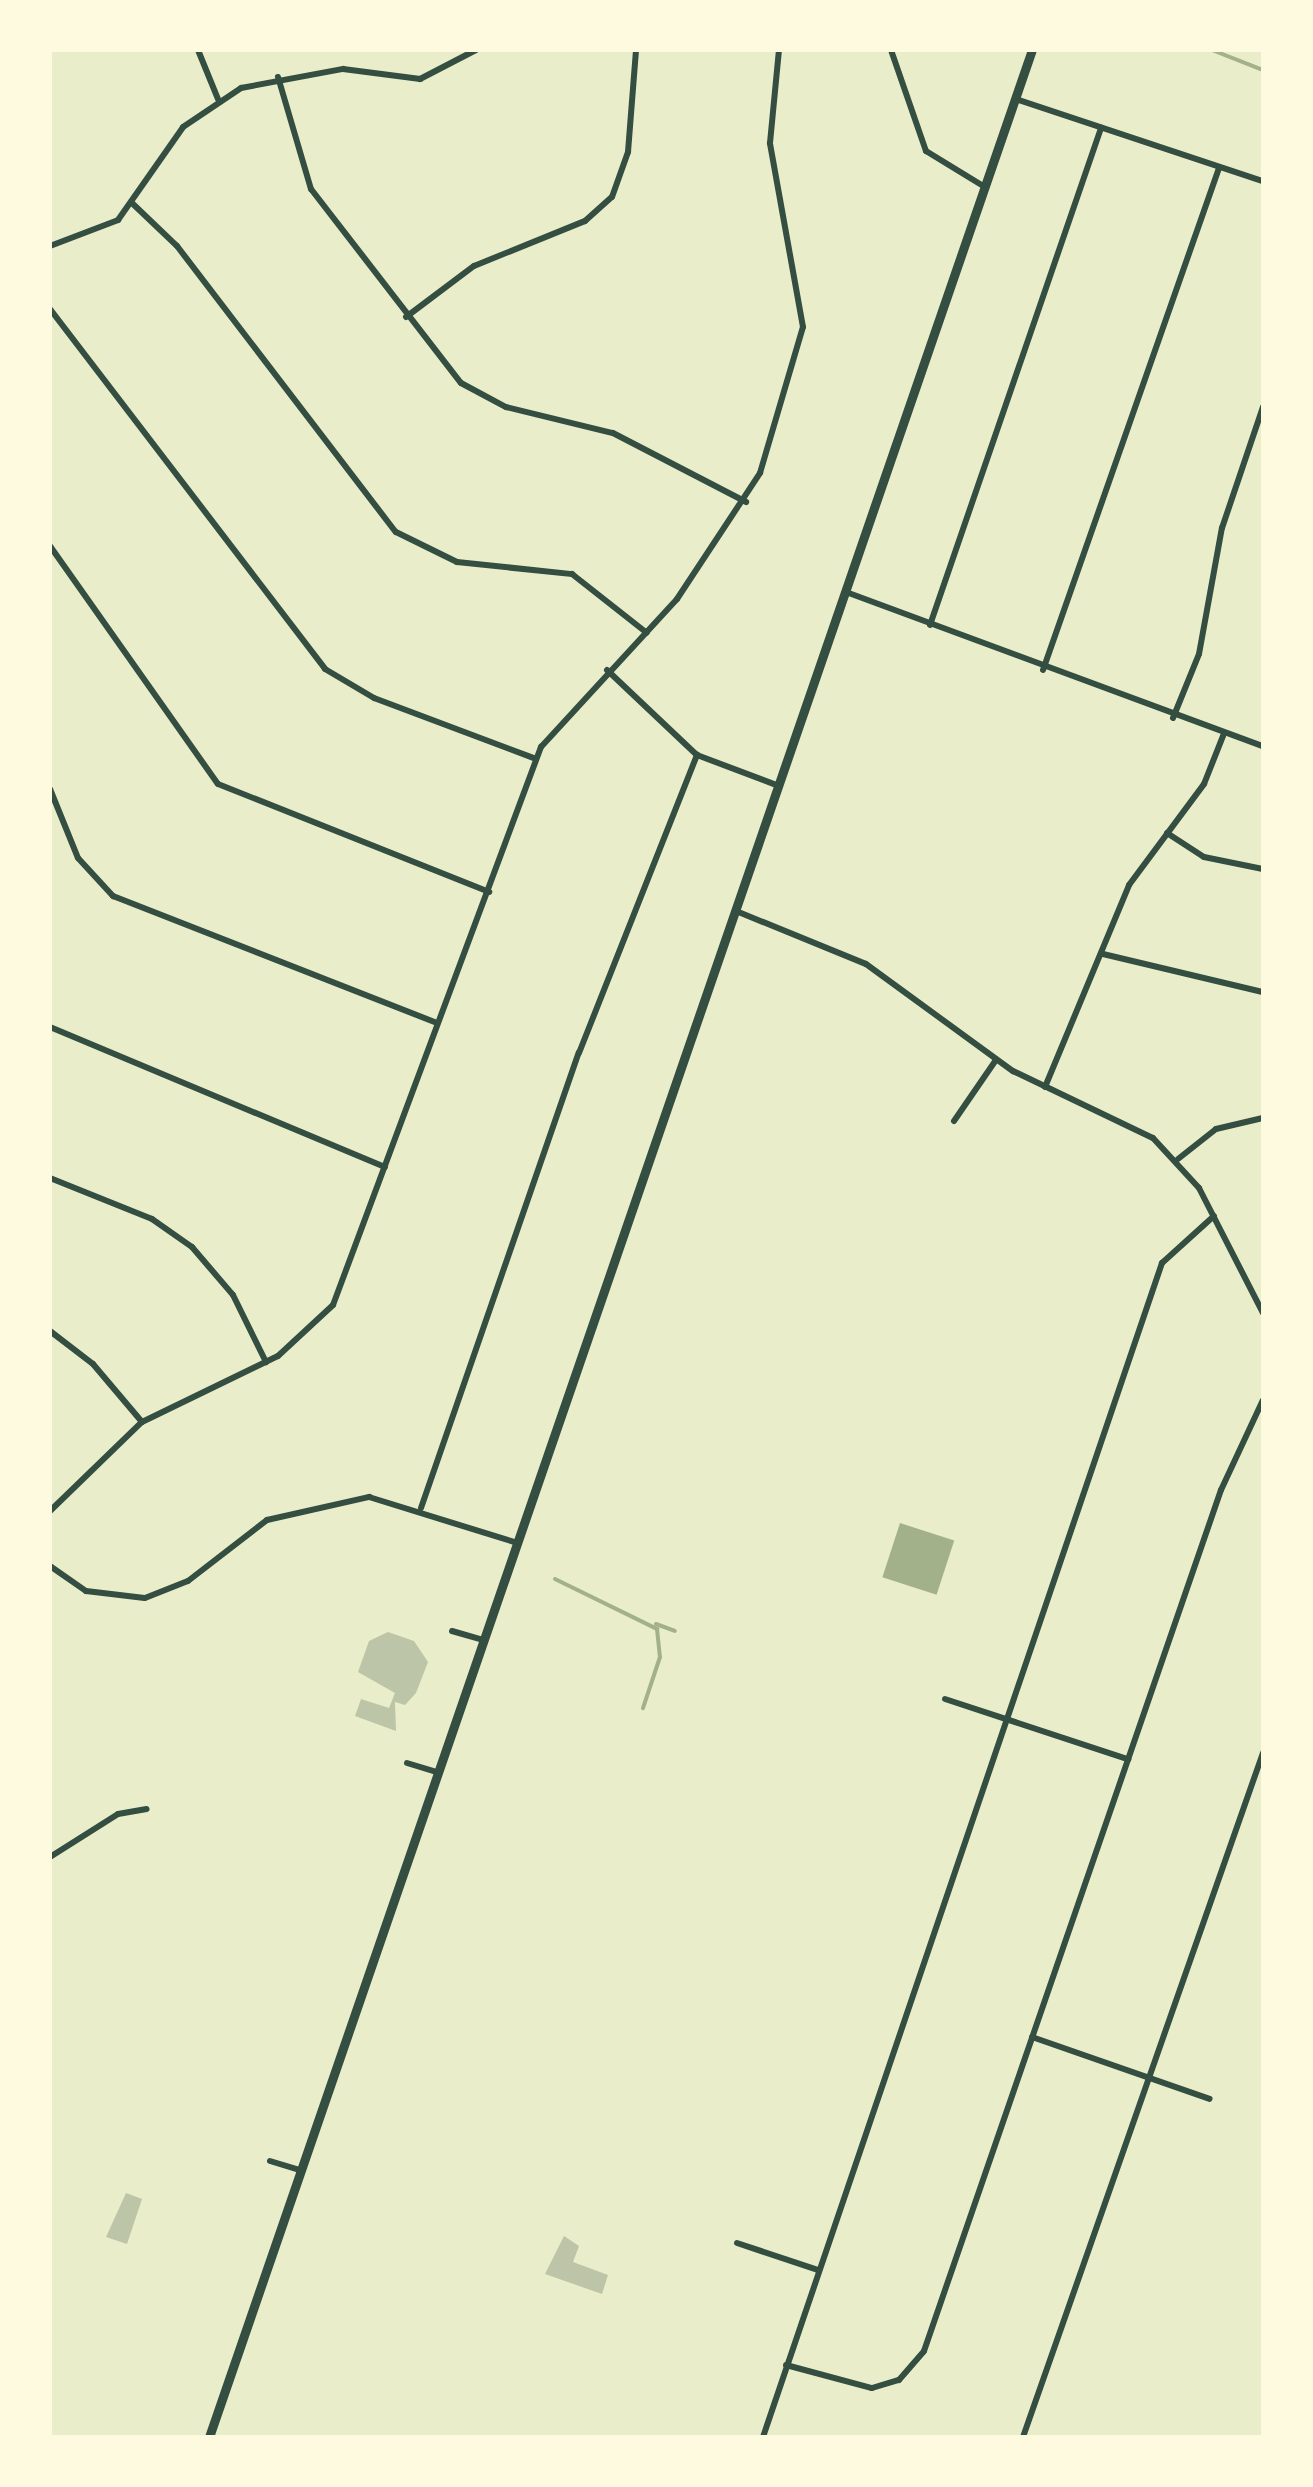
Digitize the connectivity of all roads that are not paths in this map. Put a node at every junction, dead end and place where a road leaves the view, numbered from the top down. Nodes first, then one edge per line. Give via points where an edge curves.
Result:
1 (198, 50) edge
2 (476, 50) edge
3 (636, 50) edge
4 (779, 50) edge
5 (891, 50) edge
6 (1032, 50) edge
7 (278, 77) junction
8 (218, 99) junction
9 (1016, 99) junction
10 (1101, 128) junction
11 (1219, 168) junction
12 (1263, 181) edge
13 (985, 187) junction
14 (132, 204) junction
15 (50, 246) edge
16 (50, 308) edge
17 (406, 317) junction
18 (1263, 407) edge
19 (746, 502) junction
20 (50, 546) edge
21 (846, 592) junction
22 (930, 625) junction
23 (646, 633) junction
24 (607, 670) junction
25 (1043, 670) junction
26 (1172, 718) junction
27 (1222, 736) junction
28 (1263, 746) edge
29 (698, 755) junction
30 (536, 758) junction
31 (778, 786) junction
32 (50, 789) edge
33 (1167, 833) junction
34 (1263, 869) edge
35 (489, 892) junction
36 (734, 911) junction
37 (1104, 954) junction
38 (1263, 992) edge
39 (436, 1022) junction
40 (50, 1027) edge
41 (996, 1060) junction
42 (1045, 1087) junction
43 (1263, 1118) edge
44 (954, 1121) dead end
45 (1178, 1160) junction
46 (385, 1167) junction
47 (50, 1178) edge
48 (1214, 1216) junction
49 (1263, 1313) edge
50 (50, 1331) edge
51 (266, 1362) junction
52 (1263, 1400) edge
53 (142, 1422) junction
54 (421, 1508) junction
55 (50, 1511) edge
56 (518, 1543) junction
57 (50, 1566) edge
58 (452, 1631) dead end
59 (484, 1640) junction
60 (945, 1699) dead end
61 (1008, 1719) junction
62 (1263, 1753) edge
63 (1128, 1759) junction
64 (407, 1763) dead end
65 (439, 1773) junction
66 (147, 1810) dead end
67 (50, 1856) edge
68 (1032, 2037) junction
69 (1148, 2078) junction
70 (1210, 2099) dead end
71 (270, 2161) dead end
72 (302, 2171) junction
73 (737, 2243) dead end
74 (818, 2270) junction
75 (786, 2365) junction
76 (209, 2437) edge
77 (763, 2437) edge
78 (1022, 2437) edge

1 - 8 street
2 - 7 street via 420,79 343,69
3 - 17 street via 628,152 612,197 585,221 497,252
4 - 19 street via 768,122 804,327 795,378
5 - 13 street via 926,151
6 - 9 main road
7 - 8 street
7 - 17 street via 311,190
8 - 14 street via 168,145
9 - 10 street
9 - 13 main road
10 - 11 street
10 - 22 street
11 - 12 street
11 - 25 street
13 - 21 main road
14 - 15 street via 95,235
14 - 23 street via 177,246 396,532 457,562 572,574
16 - 30 street via 325,668 374,698
17 - 19 street via 450,372 487,399 613,433
18 - 26 street via 1215,555 1199,654
19 - 23 street
20 - 35 street via 228,792
21 - 22 street
21 - 31 main road
22 - 25 street
23 - 24 street
24 - 29 street
24 - 30 street via 565,711
25 - 26 street
26 - 27 street
27 - 28 street
27 - 33 street via 1204,784
29 - 31 street
29 - 54 street via 579,1053
30 - 35 street
31 - 36 main road
32 - 39 street via 78,858 114,896
33 - 34 street via 1204,857
33 - 37 street via 1129,884
35 - 39 street
36 - 41 street via 866,964
36 - 56 main road
37 - 38 street
37 - 42 street
39 - 46 street
40 - 46 street
41 - 42 street
41 - 44 street
42 - 45 street via 1139,1130
43 - 45 street via 1216,1129
45 - 48 street
46 - 51 street via 333,1305
47 - 51 street via 152,1220 192,1247 233,1295
48 - 49 street
48 - 61 street via 1162,1263
50 - 53 street via 93,1364
51 - 53 street
52 - 63 street via 1242,1431
53 - 55 street
54 - 56 street
54 - 57 street via 369,1497 277,1516 188,1581 145,1598 86,1591
56 - 59 main road
58 - 59 street
59 - 65 main road
60 - 61 street
61 - 63 street
61 - 74 street
62 - 69 street
63 - 68 street
64 - 65 street
65 - 72 main road
66 - 67 street via 118,1814
68 - 69 street
68 - 75 street via 917,2362 872,2388
69 - 70 street
69 - 78 street
71 - 72 street
72 - 76 main road
73 - 74 street
74 - 75 street
75 - 77 street

